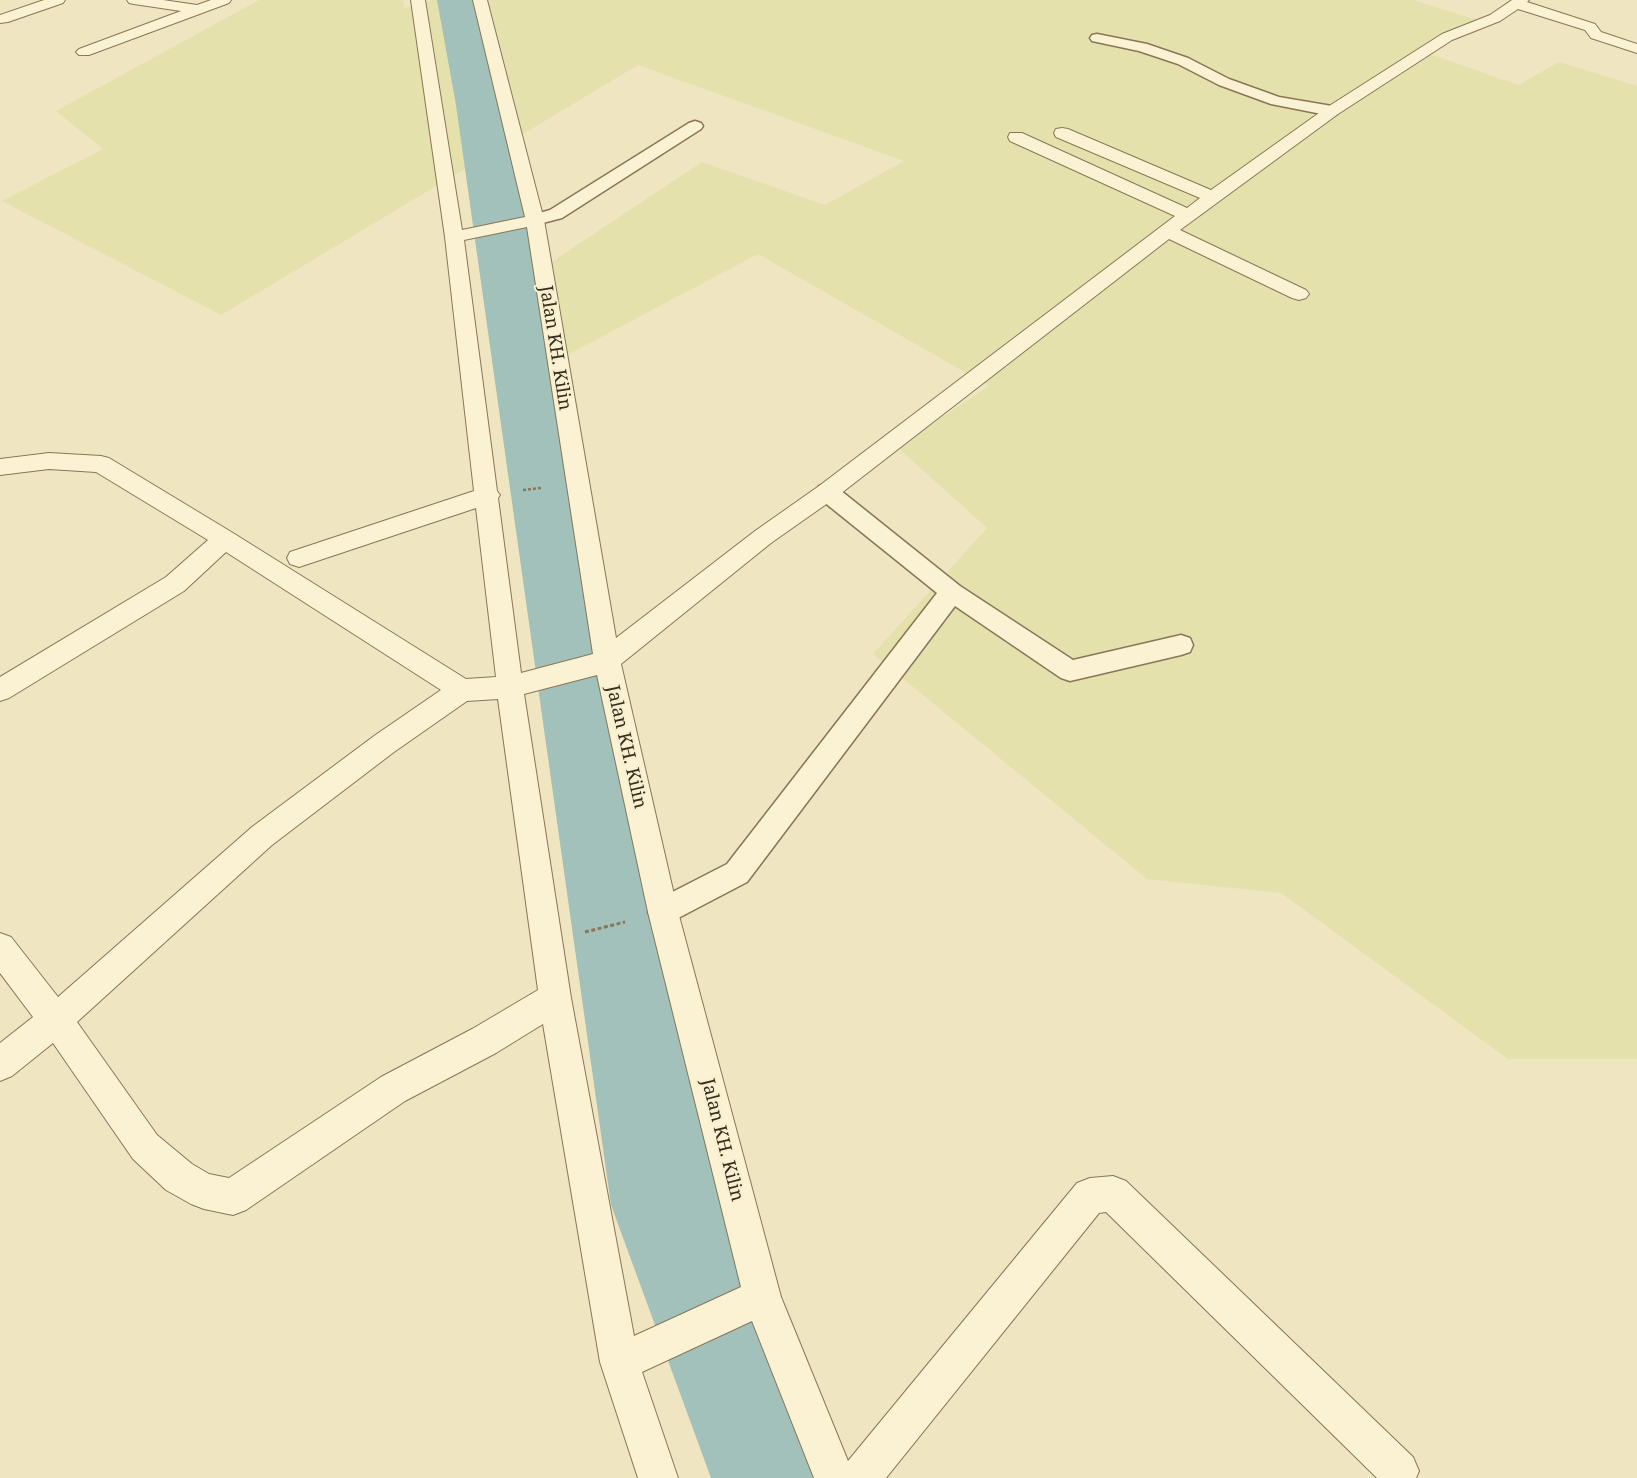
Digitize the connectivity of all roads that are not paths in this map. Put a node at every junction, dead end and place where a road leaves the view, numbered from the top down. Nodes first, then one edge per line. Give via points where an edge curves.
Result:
1 (58, 0) edge
2 (134, 0) edge
3 (224, 0) edge
4 (418, 0) edge
5 (480, 0) edge
6 (1520, 2) edge
7 (197, 9) junction
8 (1, 19) edge
9 (1097, 38) dead end
10 (1637, 49) edge
11 (84, 52) dead end
12 (1332, 111) junction
13 (695, 126) dead end
14 (1062, 133) dead end
15 (1016, 137) dead end
16 (1212, 197) junction
17 (1188, 215) junction
18 (526, 222) junction
19 (1167, 231) junction
20 (464, 235) junction
21 (1299, 294) dead end
22 (0, 467) edge
23 (827, 492) junction
24 (488, 496) junction
25 (225, 539) junction
26 (299, 558) dead end
27 (952, 592) junction
28 (1181, 645) dead end
29 (599, 663) junction
30 (522, 684) junction
31 (0, 690) edge
32 (462, 690) junction
33 (663, 912) junction
34 (0, 948) edge
35 (555, 998) junction
36 (56, 1020) junction
37 (0, 1064) edge
38 (750, 1302) junction
39 (619, 1362) junction
40 (1399, 1471) dead end
41 (658, 1478) edge
42 (834, 1478) edge
43 (860, 1478) edge

1 - 8 street
2 - 7 street
3 - 7 street
4 - 20 street
5 - 18 street, Jalan KH. Kilin
6 - 10 street via 1590,27 1596,35
6 - 12 street via 1495,18 1447,37
7 - 11 street
9 - 12 lane via 1142,47 1183,61 1224,82 1276,101
12 - 16 street
13 - 18 lane via 556,214
14 - 16 street
15 - 17 street
16 - 17 street
17 - 19 street
18 - 20 street
18 - 29 street, Jalan KH. Kilin
19 - 21 street
19 - 23 street
20 - 24 street
22 - 25 street via 50,461 101,464
23 - 27 lane
23 - 29 street
24 - 26 street
24 - 30 street
25 - 31 street via 174,584
25 - 32 street
27 - 28 lane via 1070,671
27 - 33 lane via 737,873
29 - 30 street
29 - 33 street, Jalan KH. Kilin
30 - 32 street
30 - 35 street
32 - 36 street via 262,836
33 - 38 street, Jalan KH. Kilin
34 - 36 street
35 - 36 street via 484,1041 393,1089 233,1197 204,1192 179,1177 145,1147
35 - 39 street
36 - 37 street
38 - 39 street
38 - 42 street, Jalan KH. Kilin
39 - 41 street
40 - 43 street via 1113,1194 1090,1196

